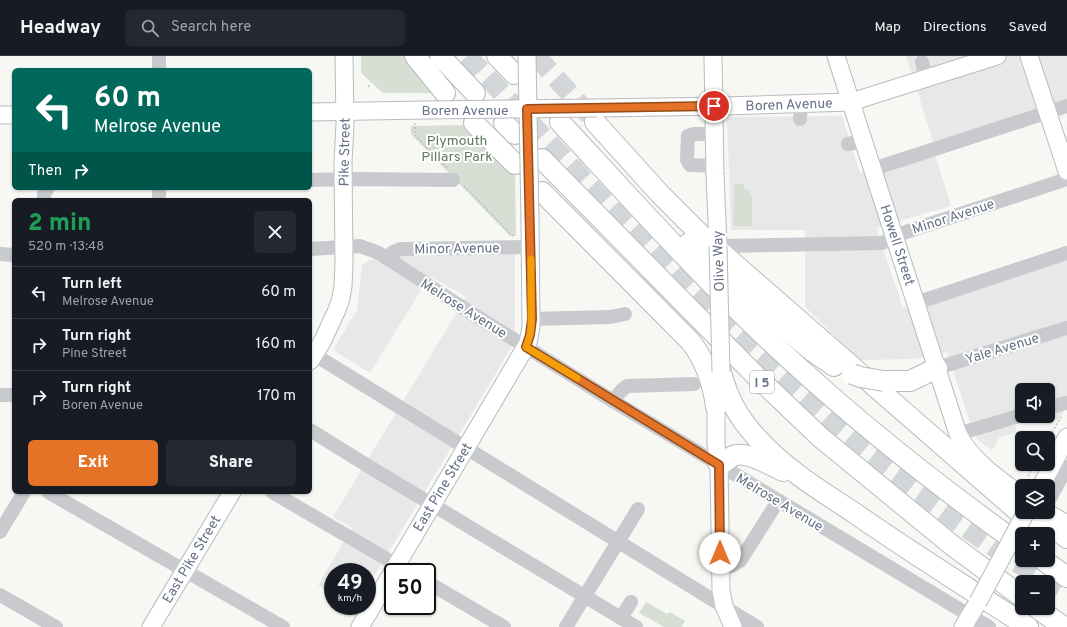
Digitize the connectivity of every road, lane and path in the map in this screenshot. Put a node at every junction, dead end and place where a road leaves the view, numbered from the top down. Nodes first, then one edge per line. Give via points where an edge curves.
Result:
1 (159, 56) edge
2 (344, 56) edge
3 (415, 56) edge
4 (440, 56) edge
5 (498, 56) edge
6 (527, 56) edge
7 (713, 56) edge
8 (836, 56) edge
9 (997, 56) edge
10 (1029, 56) edge
11 (159, 68) edge
12 (514, 74) dead end
13 (475, 92) dead end
14 (446, 93) dead end
15 (851, 102) junction
16 (714, 106) junction
17 (1067, 106) edge
18 (527, 109) junction
19 (345, 111) junction
20 (312, 112) edge
21 (1048, 112) junction
22 (0, 115) edge
23 (12, 115) edge
24 (560, 122) dead end
25 (595, 122) tunnel mouth
26 (474, 123) dead end
27 (714, 134) junction
28 (542, 159) dead end
29 (515, 164) dead end
30 (715, 166) junction
31 (873, 169) junction
32 (1067, 171) edge
33 (1067, 178) edge
34 (343, 179) junction
35 (312, 180) edge
36 (453, 180) dead end
37 (542, 192) dead end
38 (644, 212) junction
39 (895, 237) junction
40 (726, 246) junction
41 (344, 247) junction
42 (531, 247) junction
43 (312, 249) edge
44 (1067, 253) edge
45 (0, 254) edge
46 (12, 254) edge
47 (386, 258) junction
48 (916, 303) junction
49 (625, 314) dead end
50 (532, 319) junction
51 (1067, 328) edge
52 (526, 347) junction
53 (312, 355) edge
54 (312, 357) edge
55 (937, 368) junction
56 (721, 372) junction
57 (694, 384) dead end
58 (0, 395) edge
59 (12, 395) edge
60 (613, 401) junction
61 (716, 407) junction
62 (1055, 408) edge
63 (1065, 408) joint
64 (1015, 417) edge
65 (312, 431) edge
66 (1052, 431) edge
67 (958, 434) junction
68 (1067, 437) edge
69 (466, 448) junction
70 (719, 465) junction
71 (1067, 467) edge
72 (1039, 479) edge
73 (806, 481) junction
74 (1055, 489) edge
75 (1015, 490) edge
76 (23, 494) edge
77 (51, 494) edge
78 (231, 494) edge
79 (275, 494) edge
80 (778, 501) junction
81 (432, 504) junction
82 (638, 509) dead end
83 (1055, 517) edge
84 (1022, 519) edge
85 (1047, 519) edge
86 (1067, 524) edge
87 (1036, 527) edge
88 (0, 532) edge
89 (1067, 538) edge
90 (618, 541) junction
91 (1015, 541) edge
92 (1055, 544) edge
93 (1067, 554) edge
94 (394, 563) edge
95 (405, 563) edge
96 (1053, 567) edge
97 (720, 568) junction
98 (185, 571) junction
99 (1067, 577) edge
100 (436, 587) edge
101 (1015, 592) edge
102 (384, 594) edge
103 (0, 595) edge
104 (585, 596) junction
105 (631, 602) dead end
106 (724, 606) junction
107 (971, 615) edge
108 (1046, 615) edge
109 (621, 618) junction
110 (56, 627) edge
111 (151, 627) edge
112 (283, 627) edge
113 (360, 627) edge
114 (504, 627) edge
115 (566, 627) edge
116 (636, 627) edge
117 (733, 627) edge
118 (757, 627) edge
119 (989, 627) edge
120 (1028, 627) edge
121 (1064, 627) edge

1 - 11 street
2 - 19 main road, Pike Street
3 - 14 highway
4 - 13 highway
5 - 12 highway
6 - 18 main road, East Pine Street, bridge
7 - 16 main road, Olive Way
8 - 15 main road, Howell Street
9 - 15 main road, Boren Avenue via 924,70
10 - 21 main road
15 - 16 main road, Boren Avenue via 800,111
15 - 31 main road, Howell Street via 856,142
16 - 18 main road, Boren Avenue, bridge
16 - 27 main road, Olive Way
17 - 21 street
18 - 19 main road, Boren Avenue, bridge
18 - 42 main road, East Pine Street, bridge
19 - 20 main road, Boren Avenue
19 - 34 main road, Pike Street
21 - 31 street
21 - 32 main road
22 - 23 main road
24 - 38 highway, I 5
25 - 87 highway via 700,234
26 - 29 highway
27 - 30 main road, Olive Way
27 - 30 street via 688,136 687,160 690,165
28 - 101 highway, I 5 via 756,376 820,437 953,546
30 - 40 main road, Olive Way via 717,226
31 - 39 main road, Howell Street
33 - 39 street, Minor Avenue
34 - 35 street
34 - 36 street
34 - 41 main road, Pike Street
37 - 61 highway via 692,342 707,369
38 - 55 highway, bridge via 668,223 739,289 811,350 832,364 860,377 884,381 910,381
38 - 91 highway, I 5 via 701,273 782,352 893,449
39 - 40 street, Minor Avenue via 880,243
39 - 48 main road, Howell Street
40 - 56 main road, Olive Way, bridge
41 - 43 street
41 - 47 street, Melrose Avenue via 364,247
41 - 53 main road via 340,302 322,342
42 - 47 street, Minor Avenue via 401,249 392,252
42 - 50 main road, East Pine Street
44 - 48 street
45 - 46 street
47 - 52 street, Melrose Avenue
48 - 55 main road, Howell Street
49 - 50 street
50 - 52 main road, East Pine Street
51 - 55 street, Yale Avenue
52 - 60 street, Melrose Avenue
52 - 69 main road, East Pine Street
54 - 69 street
55 - 67 main road, Howell Street
56 - 61 main road, Olive Way
56 - 73 highway via 732,405 748,427 776,457
57 - 60 street via 627,386
58 - 59 street
60 - 70 street, Melrose Avenue
61 - 70 main road, Olive Way
62 - 63 street
63 - 66 path
64 - 67 street
65 - 81 street
67 - 75 main road, Howell Street via 973,455
68 - 72 main road
69 - 81 main road, East Pine Street
69 - 90 street
70 - 73 highway via 733,456 742,454
70 - 80 street, Melrose Avenue
70 - 97 main road, Olive Way
71 - 74 street
73 - 120 highway
76 - 88 street
77 - 98 street
78 - 98 main road, East Pike Street
79 - 94 street
80 - 97 street via 740,561
80 - 107 street, Melrose Avenue
81 - 95 main road, East Pine Street
81 - 104 street
82 - 90 street
83 - 86 main road
84 - 107 main road, bridge
85 - 89 highway
90 - 104 street
90 - 106 street
92 - 93 highway
96 - 99 highway
97 - 106 main road, Olive Way
98 - 111 main road, East Pike Street
98 - 112 street
100 - 114 street
102 - 113 main road, East Pine Street
103 - 110 street
104 - 109 street
104 - 115 street
105 - 109 street
106 - 117 main road, Olive Way
106 - 118 street
107 - 119 street, Melrose Avenue
108 - 121 highway
109 - 116 street

